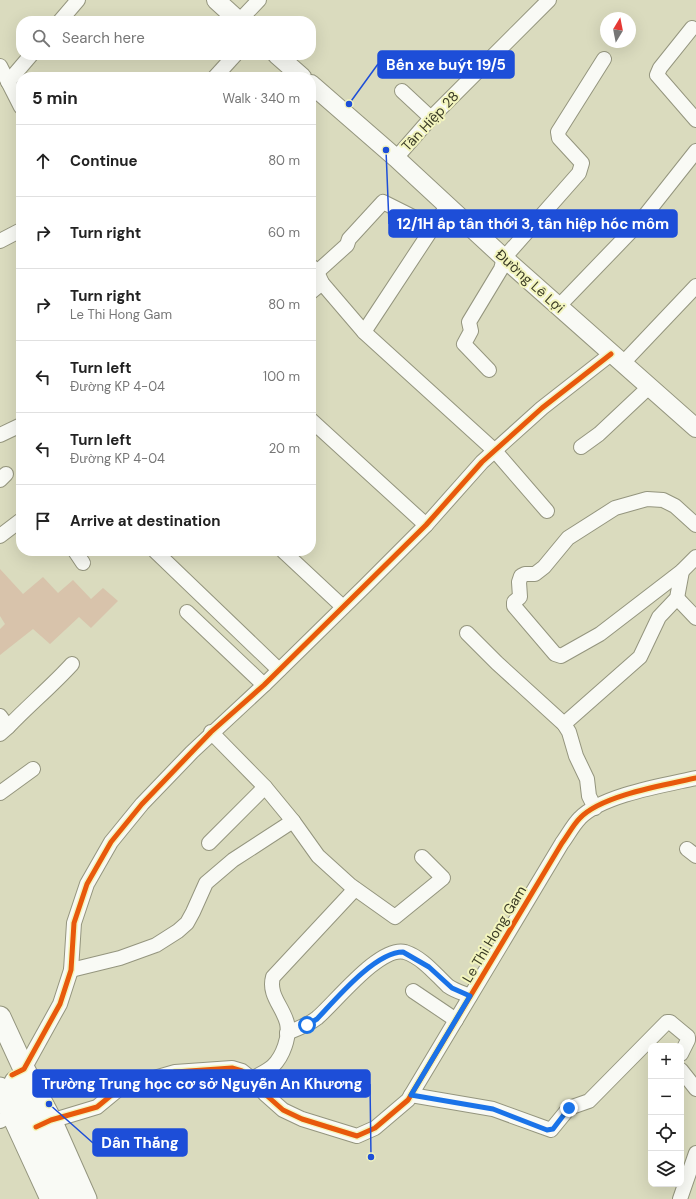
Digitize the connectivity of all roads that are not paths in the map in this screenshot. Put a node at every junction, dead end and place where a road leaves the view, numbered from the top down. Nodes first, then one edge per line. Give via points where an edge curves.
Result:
1 (78, 0) edge
2 (216, 0) edge
3 (259, 0) edge
4 (550, 0) edge
5 (64, 16) edge
6 (234, 16) edge
7 (244, 16) edge
8 (692, 28) dead end
9 (604, 59) dead end
10 (27, 60) edge
11 (230, 60) edge
12 (283, 60) edge
13 (0, 66) edge
14 (17, 72) edge
15 (220, 72) edge
16 (296, 72) edge
17 (16, 73) edge
18 (8, 82) junction
19 (316, 88) edge
20 (402, 91) dead end
21 (16, 97) edge
22 (431, 118) junction
23 (696, 120) edge
24 (696, 152) edge
25 (396, 158) junction
26 (447, 206) junction
27 (433, 227) junction
28 (16, 233) edge
29 (0, 241) edge
30 (504, 258) junction
31 (316, 277) edge
32 (316, 279) edge
33 (696, 286) edge
34 (558, 307) junction
35 (364, 332) junction
36 (617, 359) junction
37 (489, 370) dead end
38 (649, 387) junction
39 (316, 425) edge
40 (16, 427) edge
41 (696, 428) edge
42 (0, 435) edge
43 (581, 447) dead end
44 (495, 451) junction
45 (547, 511) dead end
46 (16, 524) edge
47 (426, 525) junction
48 (696, 525) edge
49 (0, 536) edge
50 (78, 556) edge
51 (160, 556) edge
52 (288, 556) edge
53 (696, 557) edge
54 (83, 563) dead end
55 (682, 571) junction
56 (677, 598) junction
57 (344, 607) junction
58 (187, 612) dead end
59 (696, 618) edge
60 (467, 633) dead end
61 (72, 664) dead end
62 (279, 670) junction
63 (264, 685) junction
64 (564, 724) junction
65 (3, 726) edge
66 (211, 732) junction
67 (33, 769) dead end
68 (696, 778) edge
69 (265, 787) junction
70 (0, 794) edge
71 (595, 808) junction
72 (293, 821) junction
73 (209, 843) dead end
74 (422, 857) dead end
75 (355, 889) junction
76 (72, 970) junction
77 (413, 991) dead end
78 (470, 996) junction
79 (0, 1017) edge
80 (456, 1020) junction
81 (287, 1033) junction
82 (0, 1047) edge
83 (684, 1048) edge
84 (684, 1074) edge
85 (12, 1078) edge
86 (252, 1079) junction
87 (696, 1089) edge
88 (411, 1095) junction
89 (4, 1118) edge
90 (43, 1123) junction
91 (696, 1153) edge
92 (38, 1199) edge
93 (51, 1199) edge
94 (70, 1199) edge
95 (86, 1199) edge
96 (680, 1199) edge

1 - 5 street
2 - 6 main road
3 - 7 street
4 - 22 street, Tân Hiệp 28
8 - 23 street via 657,74
9 - 30 street via 558,132 559,138 582,163 579,173
10 - 14 street
11 - 15 street
12 - 16 main road
13 - 18 street
17 - 18 street
18 - 21 street
19 - 25 main road, Đường Lê Lợi
20 - 22 street
22 - 25 street, Tân Hiệp 28
24 - 34 street via 639,224
25 - 26 main road, Đường Lê Lợi
26 - 27 street
26 - 30 main road, Đường Lê Lợi
27 - 31 street via 383,202
27 - 35 street
28 - 29 street
30 - 34 main road, Đường Lê Lợi
30 - 37 street via 469,322 471,332 464,343
32 - 35 street
33 - 36 street
34 - 36 main road, Đường Lê Lợi
35 - 44 street
36 - 38 main road, Đường Lê Lợi
36 - 44 street via 542,408
38 - 41 main road, Đường Lê Lợi
38 - 43 street via 599,434
39 - 47 street
40 - 42 street
44 - 45 street
44 - 47 street via 482,462
46 - 49 street
47 - 57 street
48 - 55 street via 663,500 647,499 615,508 568,538 535,574 521,576 520,597 514,602 514,606 555,654 561,656 600,634
50 - 54 street
51 - 62 street
52 - 57 street
53 - 55 street
55 - 56 street
56 - 59 street
56 - 64 street via 659,617 643,653 635,662
57 - 62 street
58 - 63 street
60 - 64 street
61 - 65 street via 24,710
62 - 63 street
63 - 66 street
64 - 71 street via 587,779 589,796
66 - 69 street
66 - 76 street via 142,804 111,842 87,884 74,923
67 - 70 street
68 - 71 street, Le Thi Hong Gam via 622,796
69 - 72 street
69 - 73 street
71 - 78 street, Le Thi Hong Gam via 580,818 562,843
72 - 75 street via 318,856
72 - 76 street via 233,860 206,882 187,923 178,931 156,944 127,955
74 - 75 street via 444,878 395,917
75 - 81 street via 273,978 273,994 287,1024
76 - 85 street via 60,1004
77 - 80 street
78 - 80 street, Le Thi Hong Gam
78 - 81 street via 448,985 417,958 397,952 388,954 376,963 317,1019
79 - 85 highway
80 - 88 street, Le Thi Hong Gam
81 - 86 street via 282,1054 273,1066
82 - 85 highway
83 - 88 street via 688,1037 667,1022 589,1101 569,1108 551,1130 493,1109
84 - 87 street
85 - 89 highway
85 - 90 highway
86 - 88 street, Le Thi Hong Gam via 264,1094 283,1110 302,1119 357,1136 375,1128 390,1117
86 - 90 street, Le Thi Hong Gam via 242,1071 232,1068 175,1072 120,1088 97,1107
89 - 92 highway
89 - 93 highway
90 - 94 highway
90 - 95 highway
91 - 96 street

